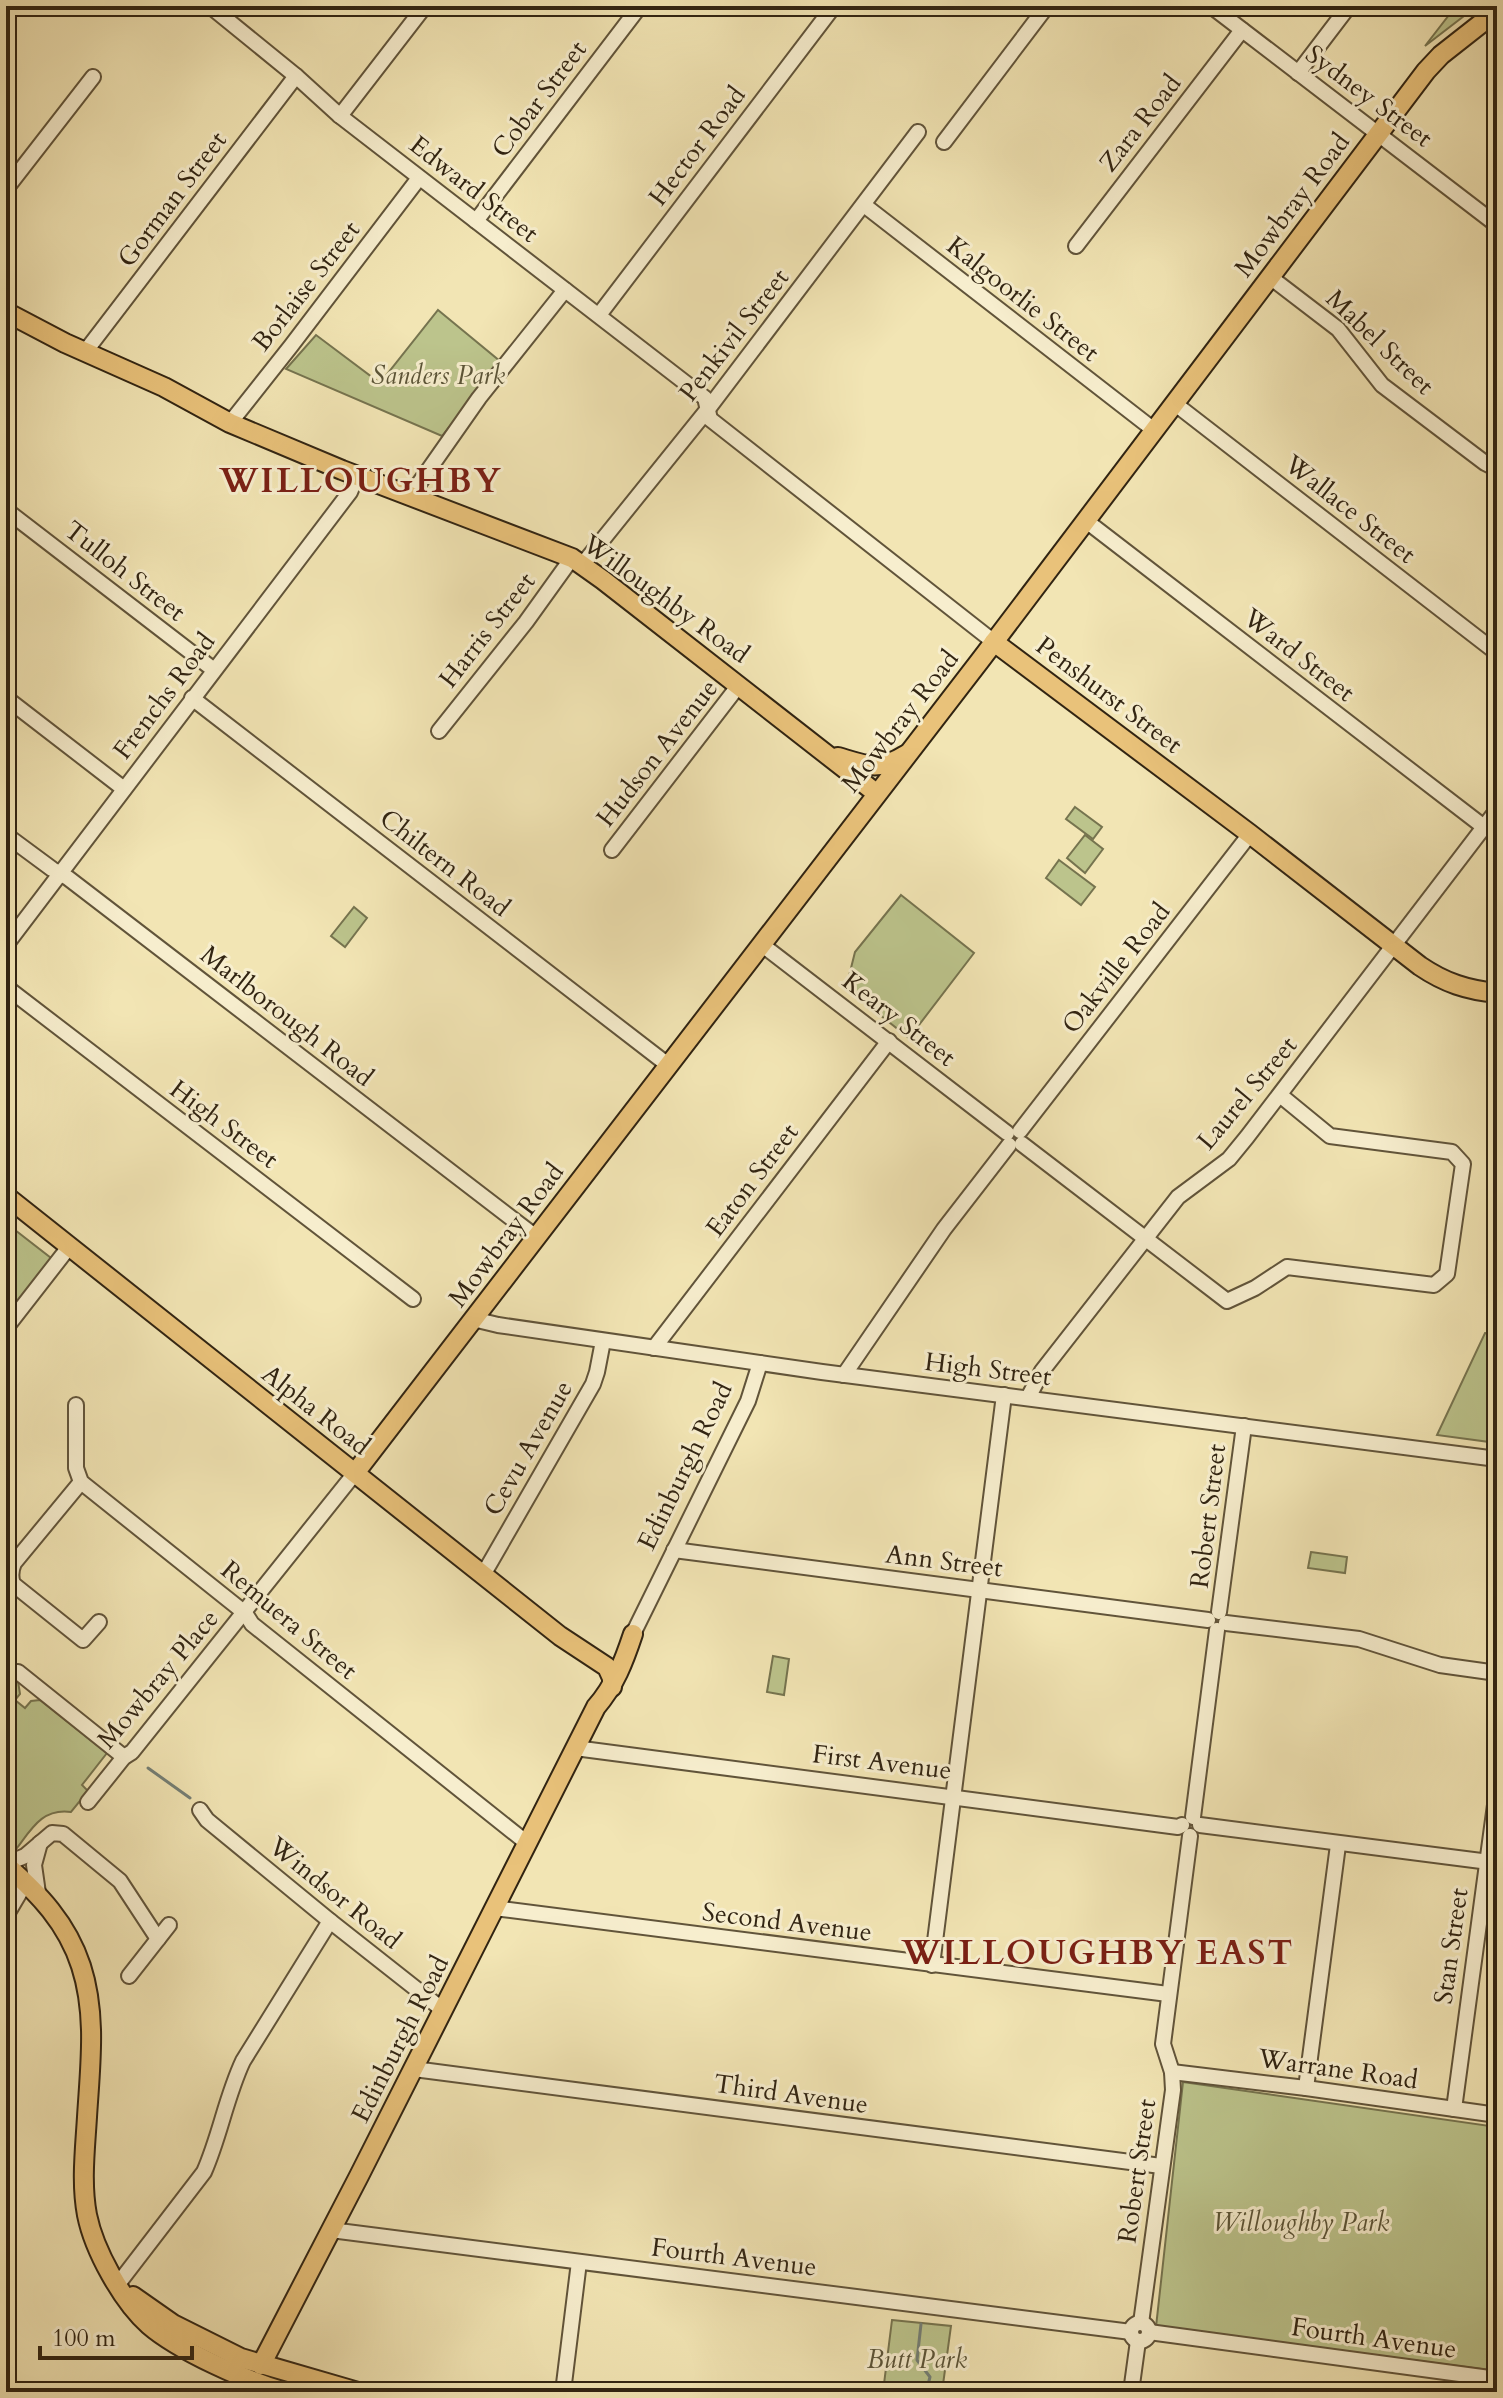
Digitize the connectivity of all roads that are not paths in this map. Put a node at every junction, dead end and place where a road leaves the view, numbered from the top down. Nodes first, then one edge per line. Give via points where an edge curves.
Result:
1 (211, 6) edge
2 (425, 6) edge
3 (640, 6) edge
4 (834, 6) edge
5 (1047, 6) edge
6 (1211, 6) edge
7 (1349, 6) edge
8 (1497, 11) edge
9 (1242, 30) junction
10 (1298, 73) junction
11 (296, 76) junction
12 (93, 77) dead end
13 (340, 116) junction
14 (918, 132) dead end
15 (1378, 134) junction
16 (944, 142) dead end
17 (419, 178) junction
18 (6, 189) edge
19 (864, 205) junction
20 (476, 221) junction
21 (1497, 225) edge
22 (1076, 246) dead end
23 (1270, 277) junction
24 (565, 290) junction
25 (6, 312) edge
26 (599, 315) junction
27 (85, 352) junction
28 (1174, 403) junction
29 (708, 409) junction
30 (230, 423) junction
31 (1154, 430) junction
32 (1497, 469) edge
33 (357, 475) junction
34 (413, 497) junction
35 (6, 510) edge
36 (1085, 520) junction
37 (578, 561) junction
38 (994, 642) junction
39 (1497, 653) edge
40 (214, 670) junction
41 (739, 685) junction
42 (6, 698) edge
43 (192, 698) junction
44 (439, 731) dead end
45 (909, 752) junction
46 (828, 755) junction
47 (124, 789) junction
48 (876, 793) junction
49 (1497, 810) edge
50 (1484, 827) junction
51 (1250, 834) junction
52 (6, 835) edge
53 (612, 850) dead end
54 (60, 874) junction
55 (761, 944) junction
56 (6, 945) edge
57 (1394, 946) junction
58 (6, 987) edge
59 (1497, 993) edge
60 (889, 1041) junction
61 (668, 1065) junction
62 (1280, 1095) junction
63 (1015, 1138) junction
64 (6, 1196) edge
65 (536, 1237) junction
66 (1145, 1239) junction
67 (69, 1247) junction
68 (413, 1299) dead end
69 (473, 1319) junction
70 (6, 1328) edge
71 (603, 1341) junction
72 (654, 1348) junction
73 (760, 1363) junction
74 (844, 1375) junction
75 (1004, 1395) junction
76 (1028, 1398) junction
77 (76, 1405) dead end
78 (1244, 1426) junction
79 (1497, 1459) edge
80 (355, 1473) junction
81 (81, 1482) junction
82 (674, 1550) junction
83 (483, 1575) junction
84 (980, 1590) junction
85 (245, 1613) junction
86 (1218, 1621) junction
87 (99, 1622) dead end
88 (633, 1634) junction
89 (18, 1672) dead end
90 (1497, 1673) edge
91 (603, 1684) junction
92 (575, 1748) junction
93 (124, 1757) junction
94 (1497, 1790) edge
95 (953, 1796) junction
96 (88, 1802) dead end
97 (200, 1810) dead end
98 (1191, 1826) junction
99 (41, 1843) junction
100 (527, 1843) junction
101 (1338, 1845) junction
102 (1492, 1862) edge
103 (6, 1864) edge
104 (32, 1888) junction
105 (494, 1908) junction
106 (6, 1916) edge
107 (330, 1921) junction
108 (169, 1925) dead end
109 (158, 1939) junction
110 (932, 1965) junction
111 (129, 1976) dead end
112 (1168, 1994) junction
113 (443, 2010) junction
114 (414, 2069) junction
115 (1172, 2072) junction
116 (1306, 2088) junction
117 (1454, 2109) junction
118 (1497, 2115) edge
119 (1161, 2166) junction
120 (331, 2230) junction
121 (579, 2262) junction
122 (118, 2284) junction
123 (1139, 2332) junction
124 (253, 2379) edge
125 (1497, 2379) edge
126 (285, 2392) edge
127 (358, 2392) edge
128 (563, 2392) edge
129 (1131, 2392) edge

1 - 11 street, Edward Street
2 - 13 street
3 - 20 street, Cobar Street
4 - 26 street, Hector Road
5 - 16 street
6 - 9 street, Sydney Street
7 - 10 street
8 - 15 main road, Mowbray Road via 1441,55
9 - 10 street, Sydney Street
9 - 22 street, Zara Road
10 - 15 street, Sydney Street
11 - 13 street, Edward Street
11 - 27 street, Gorman Street
12 - 18 street
13 - 17 street, Edward Street
14 - 19 street, Penkivil Street
15 - 21 street, Sydney Street
15 - 23 main road, Mowbray Road
17 - 20 street, Edward Street
17 - 30 street, Borlaise Street
19 - 29 street, Penkivil Street
19 - 31 street, Kalgoorlie Street
20 - 24 street, Edward Street
23 - 28 main road, Mowbray Road
23 - 32 street, Mabel Street via 1338,329 1382,385
24 - 26 street, Edward Street
24 - 34 street via 479,398
25 - 27 main road, Willoughby Road
26 - 29 street, Edward Street via 705,398
27 - 30 main road, Willoughby Road
28 - 31 main road, Mowbray Road
28 - 39 street, Wallace Street
29 - 37 street, Penkivil Street
29 - 38 street, Penshurst Street via 710,419
30 - 33 main road, Willoughby Road
31 - 36 main road, Mowbray Road
33 - 34 main road, Willoughby Road
33 - 40 street, Frenchs Road via 350,492
34 - 37 main road, Willoughby Road
35 - 40 street, Tulloh Street
36 - 38 main road, Mowbray Road
36 - 50 street, Ward Street
37 - 41 main road, Willoughby Road
37 - 44 street, Harris Street
38 - 45 main road, Mowbray Road
38 - 51 main road, Penshurst Street
40 - 43 street, Frenchs Road
41 - 46 main road, Willoughby Road
41 - 53 street, Hudson Avenue
42 - 47 street
43 - 47 street, Frenchs Road
43 - 61 street, Chiltern Road
45 - 46 main road via 873,766
45 - 48 main road, Mowbray Road
46 - 48 main road, Willoughby Road
47 - 54 street, Frenchs Road
48 - 55 main road, Mowbray Road
49 - 50 street, Laurel Street
50 - 57 street, Laurel Street
51 - 57 main road, Penshurst Street
51 - 63 street, Oakville Road
52 - 54 street, Marlborough Road
54 - 56 street, Frenchs Road
54 - 65 street, Marlborough Road
55 - 60 street, Keary Street
55 - 61 main road, Mowbray Road
57 - 59 main road, Penshurst Street via 1448,983
57 - 62 street, Laurel Street
58 - 68 street, High Street
60 - 63 street, Keary Street
60 - 72 street, Eaton Street
61 - 65 main road, Mowbray Road
62 - 66 street, Laurel Street via 1229,1159 1178,1197
62 - 66 street, Keary Street via 1330,1136 1452,1152 1463,1164 1447,1274 1434,1285 1287,1267 1227,1301
63 - 66 street, Keary Street
63 - 74 street, Oakville Road via 944,1229
64 - 67 main road, Alpha Road
65 - 69 main road, Mowbray Road
66 - 76 street, Laurel Street via 1046,1365
67 - 70 street
67 - 80 main road, Alpha Road
69 - 71 street, High Street
69 - 80 main road, Mowbray Road
71 - 72 street, High Street
71 - 83 street, Cevu Avenue via 593,1384
72 - 73 street, High Street
73 - 74 street, High Street
73 - 82 street, Edinburgh Road via 748,1401
74 - 75 street, High Street
75 - 76 street, High Street
75 - 84 street
76 - 78 street, High Street
77 - 81 street via 76,1468
78 - 79 street, High Street
78 - 86 street, Robert Street
80 - 83 main road, Alpha Road
80 - 85 street, Mowbray Place
81 - 85 street, Remuera Street
81 - 87 street via 14,1563 11,1579 83,1640
82 - 84 street, Ann Street
82 - 88 street, Edinburgh Road
83 - 91 main road, Alpha Road via 560,1636
84 - 86 street, Ann Street
84 - 95 street
85 - 93 street, Mowbray Place
85 - 100 street, Remuera Street via 252,1624
86 - 90 street, Ann Street via 1359,1639 1440,1665
86 - 98 street, Robert Street
88 - 91 main road via 611,1660
88 - 91 main road, Edinburgh Road via 620,1672
89 - 93 street
91 - 92 main road, Edinburgh Road
92 - 95 street, First Avenue
92 - 100 main road, Edinburgh Road
93 - 96 street, Mowbray Place
94 - 102 street, Stan Street
95 - 98 street, First Avenue
95 - 110 street
97 - 107 street, Windsor Road
98 - 101 street, First Avenue
98 - 112 street, Robert Street
99 - 103 street
99 - 104 street
99 - 109 street via 52,1833 69,1838 125,1887
100 - 105 main road, Edinburgh Road
101 - 102 street, First Avenue
101 - 116 street
102 - 117 street, Stan Street
103 - 104 main road
104 - 106 street
104 - 122 main road via 71,1941 87,1987 92,2042 85,2202 97,2248
105 - 110 street, Second Avenue
105 - 113 main road, Edinburgh Road
107 - 113 street, Windsor Road
107 - 122 street via 243,2061 204,2172
108 - 109 street
109 - 111 street
110 - 112 street, Second Avenue
112 - 115 street, Robert Street via 1163,2044
113 - 114 main road, Edinburgh Road
114 - 119 street, Third Avenue
114 - 120 main road, Edinburgh Road
115 - 116 street, Warrane Road
115 - 119 street, Robert Street
116 - 117 street, Warrane Road
117 - 118 street, Warrane Road
119 - 123 street, Robert Street
120 - 121 street, Fourth Avenue
120 - 124 main road, Edinburgh Road
121 - 123 street, Fourth Avenue
121 - 128 street
122 - 124 main road via 173,2324 241,2358
123 - 125 street, Fourth Avenue
123 - 129 street, Robert Street
124 - 126 main road
124 - 127 main road

